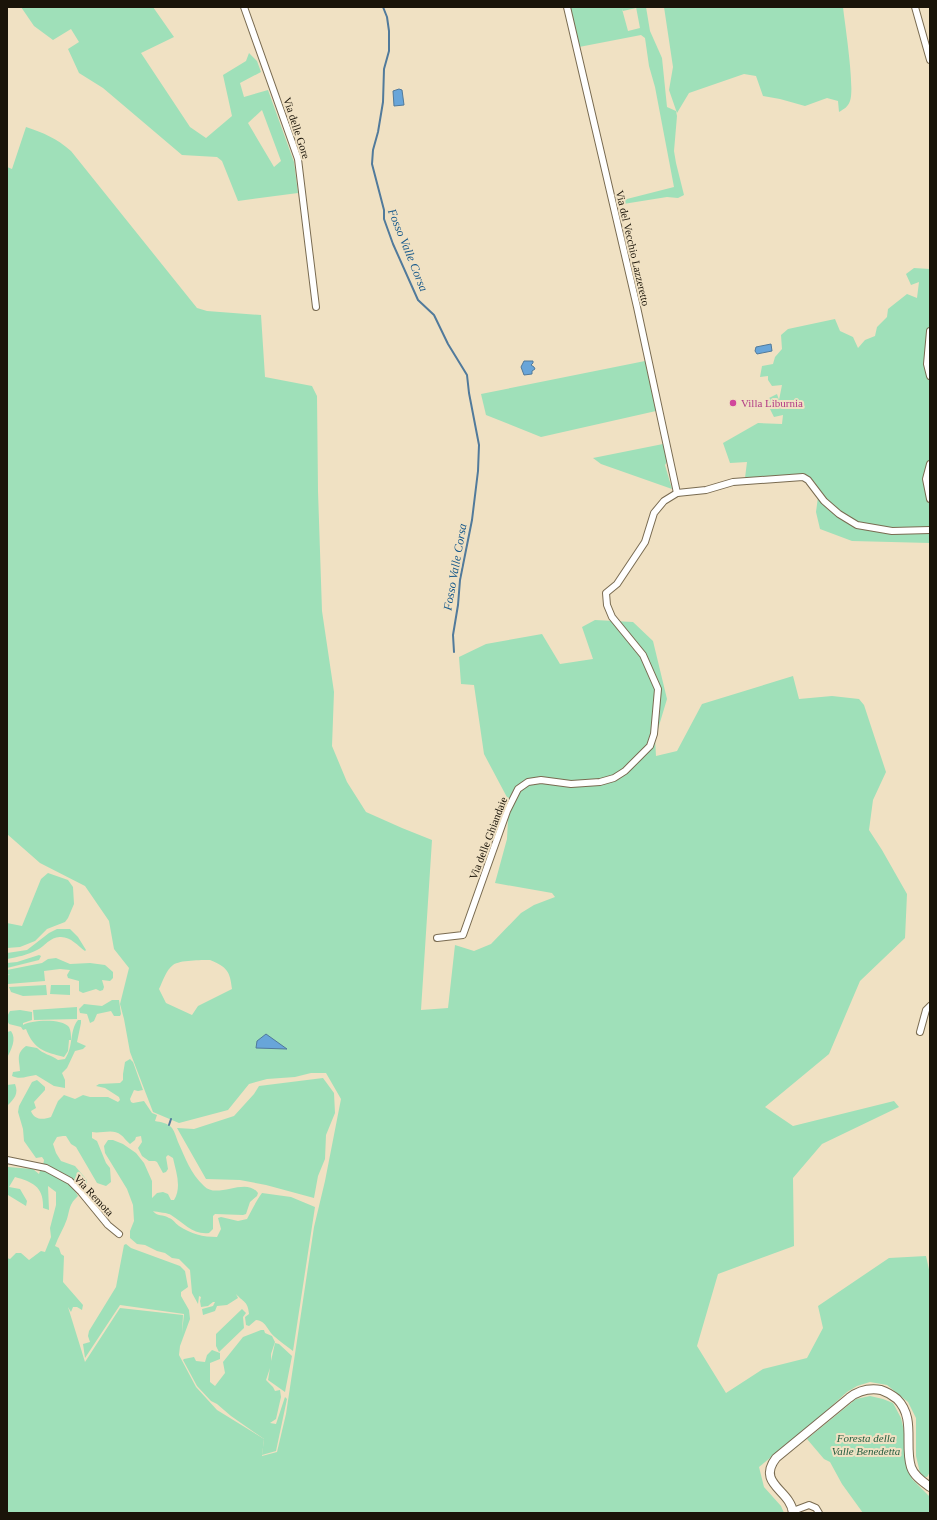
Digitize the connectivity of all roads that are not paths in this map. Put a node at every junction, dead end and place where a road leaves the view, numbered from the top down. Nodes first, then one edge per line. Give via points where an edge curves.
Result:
1 (244, 7) edge
2 (567, 7) edge
3 (915, 7) edge
4 (930, 60) edge
5 (316, 307) dead end
6 (930, 331) edge
7 (930, 376) edge
8 (930, 464) edge
9 (677, 493) junction
10 (930, 499) edge
11 (930, 530) edge
12 (437, 938) dead end
13 (930, 1006) edge
14 (920, 1032) dead end
15 (7, 1160) edge
16 (119, 1234) dead end
17 (930, 1487) edge
18 (793, 1512) edge
19 (819, 1513) edge

1 - 5 street, Via delle Gore via 298,159
2 - 9 street, Via del Vecchio Lazzeretto via 637,307
3 - 4 street
6 - 7 street via 926,364
8 - 10 street via 926,479
9 - 11 street via 706,490 733,482 803,477 824,501 857,525 892,531
9 - 12 street, Via delle Ghiandaie via 664,501 654,513 645,542 617,584 606,593 612,617 643,655 658,689 654,734 650,746 625,771 614,778 600,782 571,784 541,780 528,782 518,789 507,811 463,935
13 - 14 street via 926,1010
15 - 16 street, Via Remota via 46,1168 70,1181
17 - 18 main road via 918,1478 911,1466 908,1422 902,1406 891,1394 883,1391 862,1391 848,1398 771,1464 771,1480 791,1504
18 - 19 street via 809,1505 816,1508

